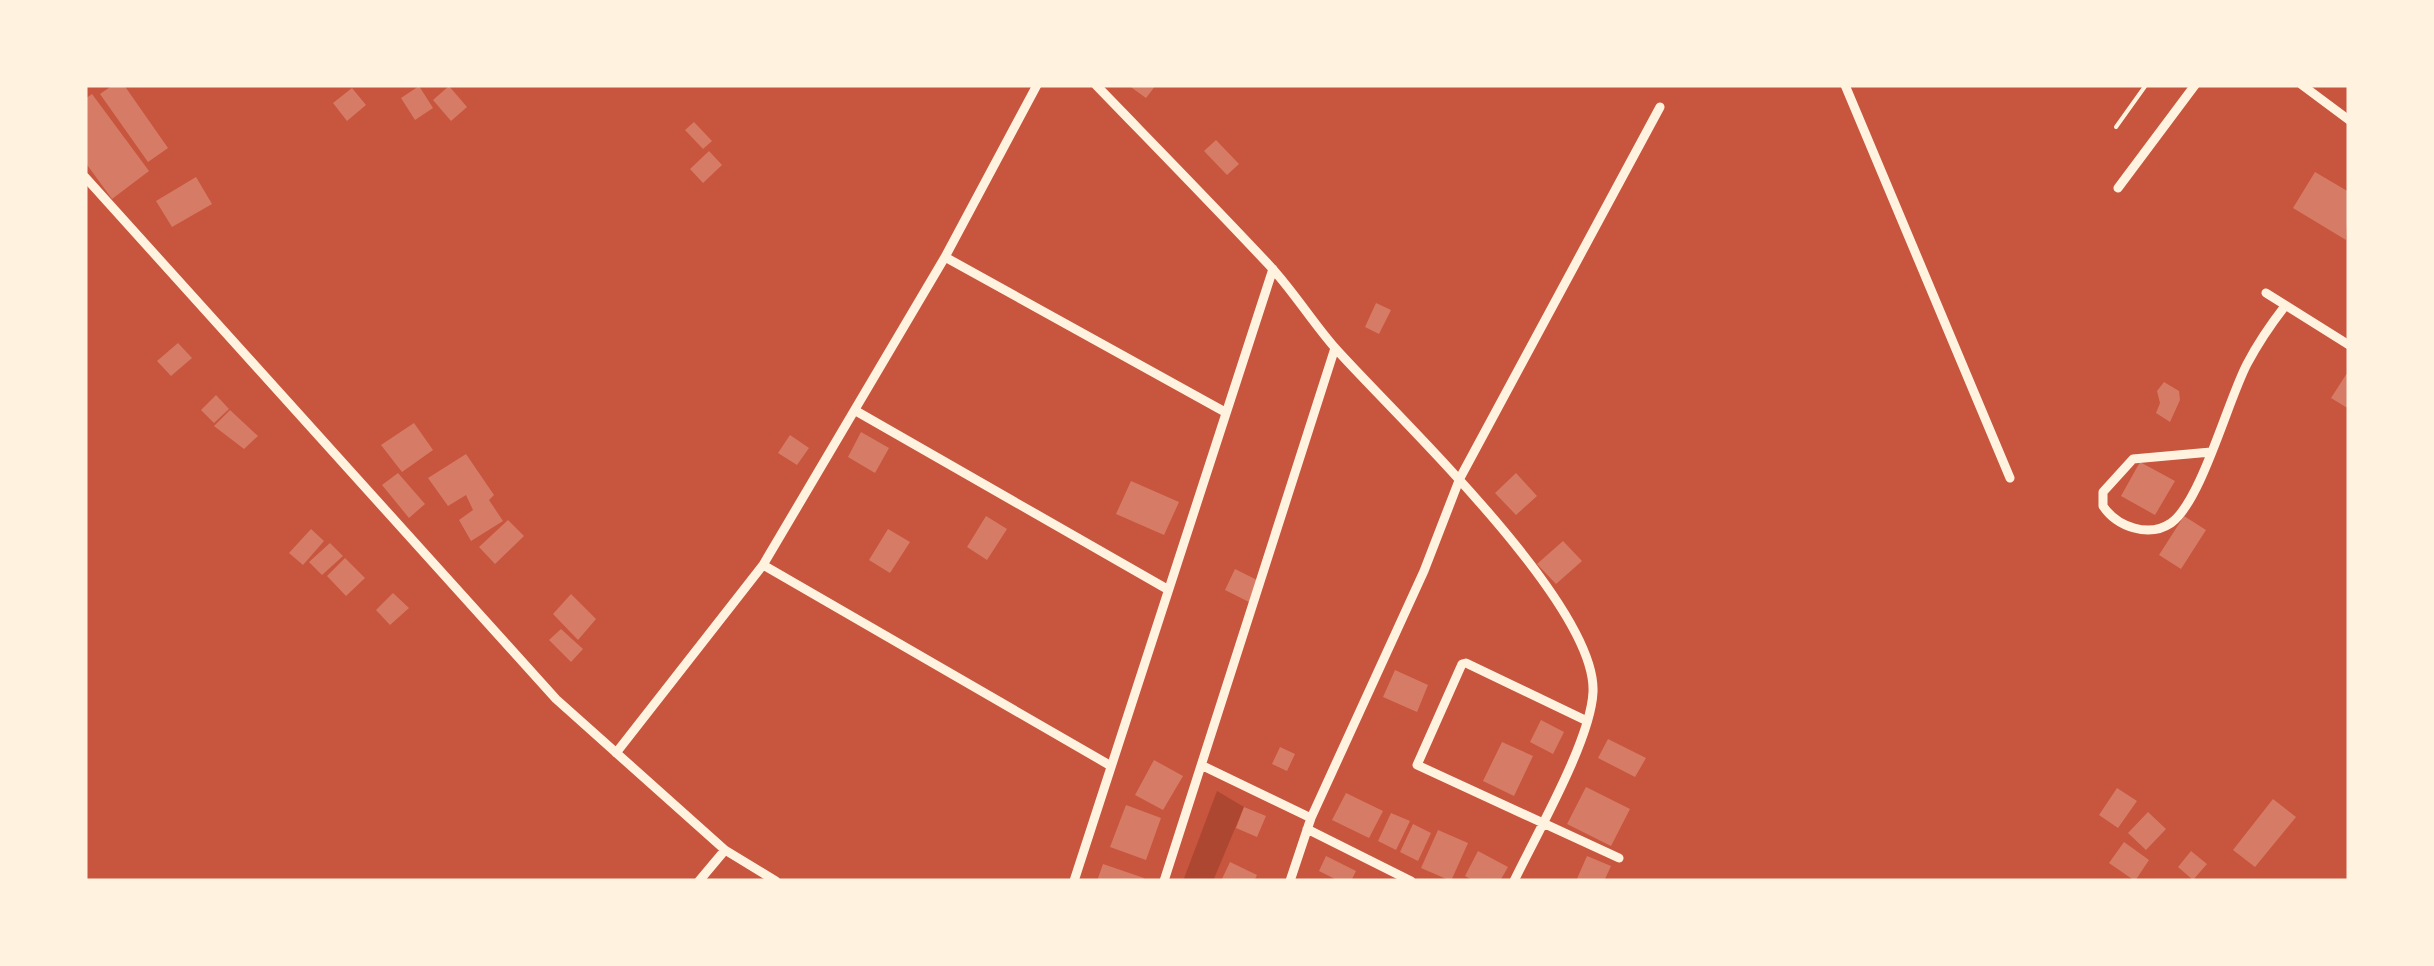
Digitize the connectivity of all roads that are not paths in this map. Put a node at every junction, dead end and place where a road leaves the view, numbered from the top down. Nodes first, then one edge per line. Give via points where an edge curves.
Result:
1 (1037, 85) edge
2 (1096, 85) edge
3 (1846, 85) edge
4 (2195, 85) edge
5 (2302, 85) edge
6 (1660, 107) dead end
7 (2349, 120) edge
8 (85, 178) edge
9 (2118, 188) dead end
10 (945, 256) junction
11 (1273, 270) junction
12 (2266, 293) dead end
13 (2285, 306) junction
14 (2349, 345) edge
15 (1335, 348) junction
16 (856, 411) junction
17 (1225, 412) junction
18 (2210, 452) junction
19 (1460, 478) junction
20 (2010, 478) dead end
21 (763, 565) junction
22 (1167, 589) junction
23 (1587, 722) junction
24 (616, 753) junction
25 (1111, 766) junction
26 (1203, 766) junction
27 (1542, 822) junction
28 (1309, 824) junction
29 (724, 850) junction
30 (1618, 858) dead end
31 (700, 881) edge
32 (776, 881) edge
33 (1074, 881) edge
34 (1164, 881) edge
35 (1290, 881) edge
36 (1411, 881) edge
37 (1514, 881) edge

1 - 10 street
2 - 11 street
3 - 20 street
4 - 9 street
5 - 7 street
6 - 19 street
8 - 24 street via 556,698
10 - 16 street
10 - 17 street
11 - 15 street
11 - 17 street
12 - 13 street
13 - 14 street
13 - 18 street via 2247,364
15 - 19 street
15 - 26 street
16 - 21 street
16 - 22 street
17 - 22 street
18 - 18 street via 2172,522 2134,529 2103,506 2104,492 2133,459
19 - 23 street via 1550,592 1583,650 1594,690
19 - 28 street
21 - 24 street
21 - 25 street
22 - 25 street
23 - 27 street
23 - 27 street via 1466,663 1418,756 1420,770
24 - 29 street
25 - 33 street
26 - 28 street
26 - 34 street
27 - 30 street
27 - 37 street
28 - 35 street
28 - 36 street
29 - 31 street
29 - 32 street

